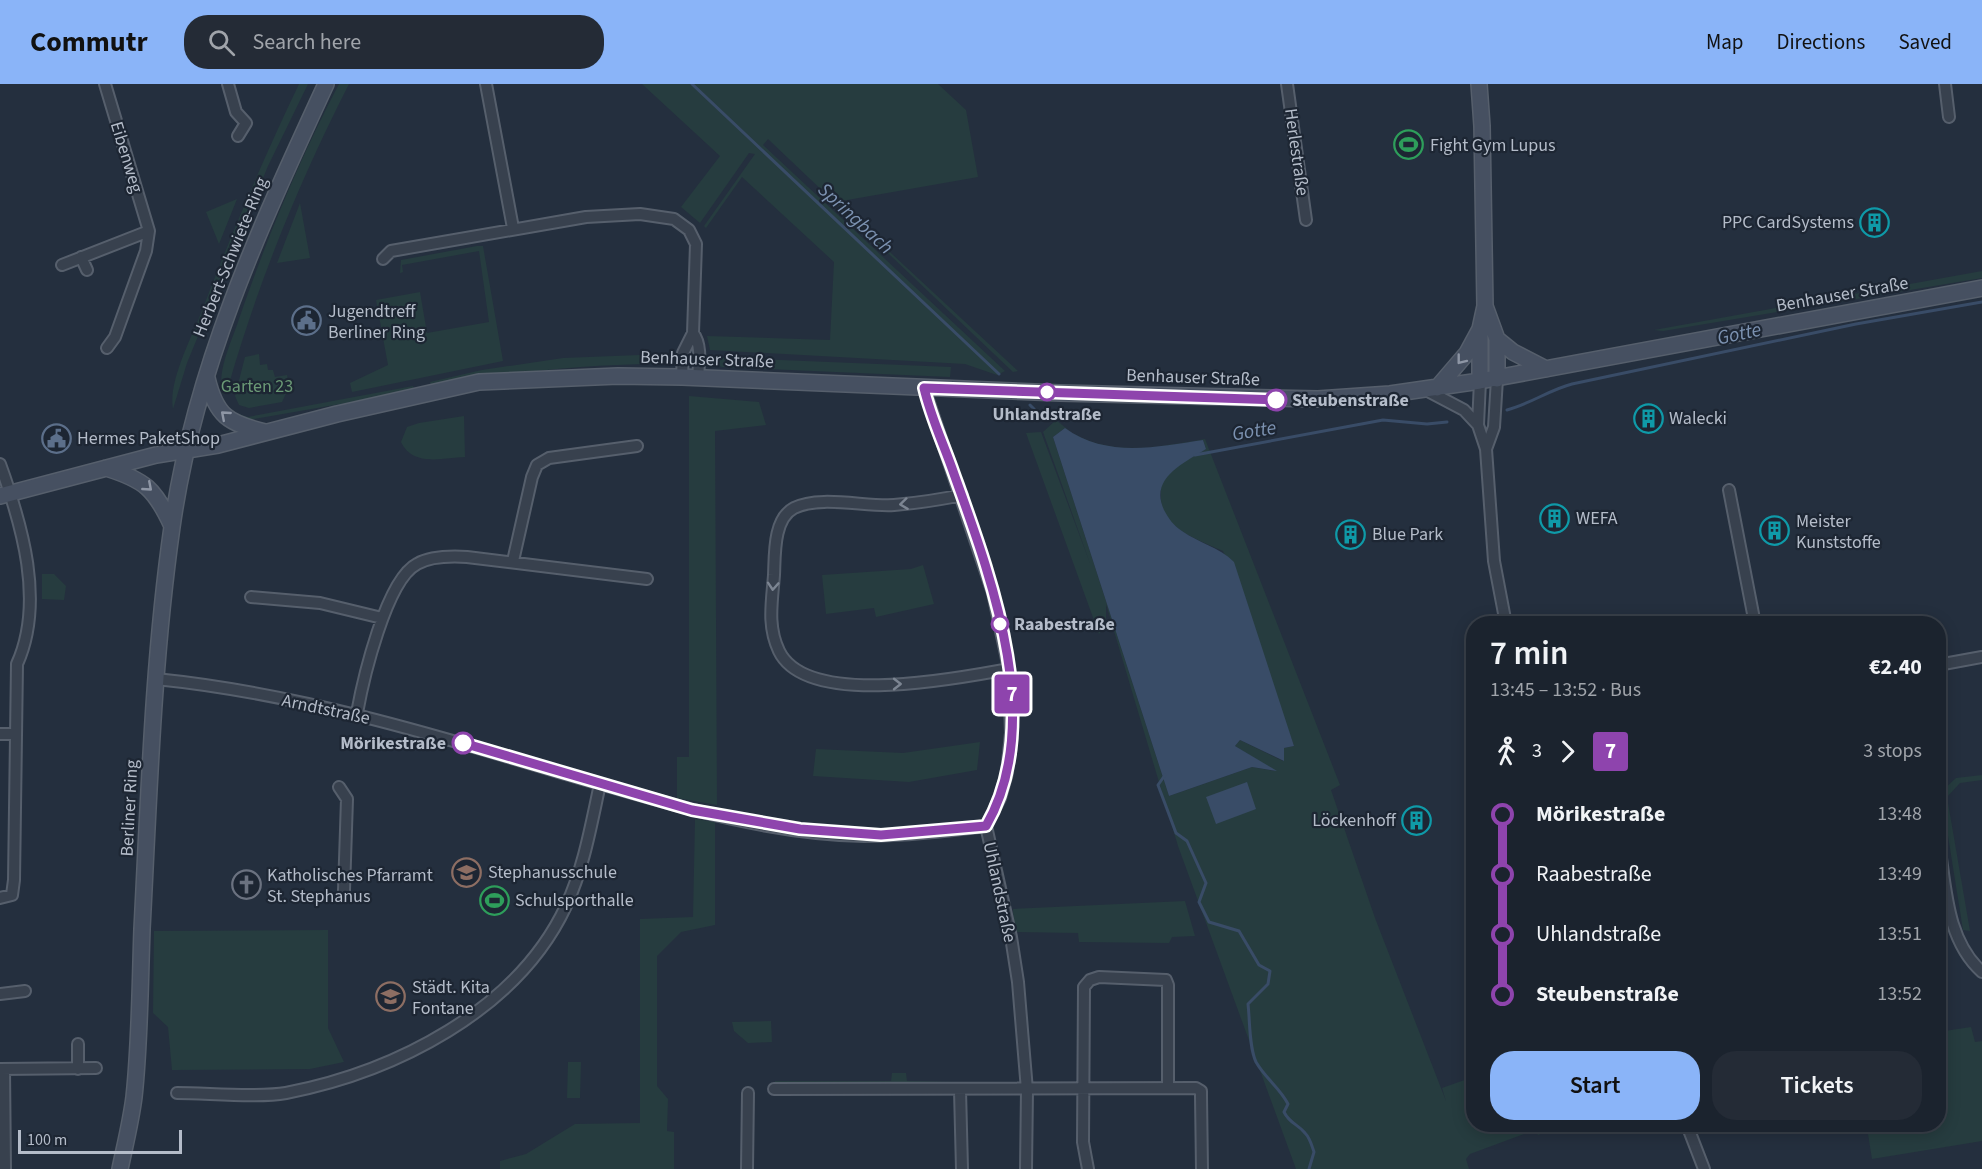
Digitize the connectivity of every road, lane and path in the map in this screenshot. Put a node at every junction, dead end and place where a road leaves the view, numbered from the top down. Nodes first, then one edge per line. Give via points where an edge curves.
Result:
1 (105, 84) edge
2 (228, 84) edge
3 (326, 84) edge
4 (486, 84) edge
5 (1287, 84) edge
6 (1479, 84) edge
7 (1945, 84) edge
8 (1949, 117) dead end
9 (238, 136) dead end
10 (1306, 220) dead end
11 (513, 228) junction
12 (149, 231) junction
13 (81, 257) junction
14 (383, 259) dead end
15 (62, 265) dead end
16 (87, 270) dead end
17 (1982, 288) edge
18 (1485, 306) junction
19 (1480, 328) junction
20 (693, 333) junction
21 (1497, 339) junction
22 (107, 348) dead end
23 (1546, 369) junction
24 (206, 374) junction
25 (682, 376) junction
26 (698, 377) junction
27 (1497, 378) junction
28 (1480, 381) junction
29 (924, 388) junction
30 (1431, 389) junction
31 (1478, 425) junction
32 (268, 432) junction
33 (637, 446) dead end
34 (1486, 448) junction
35 (186, 450) junction
36 (0, 464) edge
37 (106, 468) junction
38 (1729, 490) dead end
39 (5, 495) edge
40 (962, 495) junction
41 (172, 526) junction
42 (513, 561) junction
43 (647, 579) dead end
44 (251, 597) dead end
45 (1504, 616) edge
46 (1753, 616) edge
47 (382, 618) junction
48 (1982, 657) edge
49 (1946, 664) edge
50 (1009, 669) junction
51 (156, 679) junction
52 (357, 713) junction
53 (0, 734) edge
54 (16, 734) junction
55 (600, 784) junction
56 (339, 787) dead end
57 (986, 826) junction
58 (1946, 882) edge
59 (344, 890) dead end
60 (0, 898) edge
61 (1982, 972) edge
62 (25, 990) dead end
63 (0, 994) edge
64 (78, 1044) dead end
65 (96, 1068) dead end
66 (2, 1069) edge
67 (78, 1069) junction
68 (1084, 1088) junction
69 (1168, 1088) junction
70 (774, 1089) dead end
71 (960, 1090) junction
72 (1027, 1090) junction
73 (177, 1093) dead end
74 (748, 1093) dead end
75 (1690, 1132) edge
76 (5, 1169) edge
77 (120, 1169) edge
78 (747, 1169) edge
79 (962, 1169) edge
80 (1026, 1169) edge
81 (1088, 1169) edge
82 (1202, 1169) edge
83 (1704, 1169) edge

1 - 12 street, Eibenweg
2 - 9 street via 236,112 246,123
3 - 24 main road, Herbert-Schwiete-Ring via 259,229
4 - 11 street
5 - 10 street, Herlestraße
6 - 18 main road
7 - 8 street
11 - 14 street via 391,251
11 - 20 street via 640,214 665,216 683,224 696,244
12 - 13 street
12 - 22 street, Eibenweg via 146,251
13 - 15 street
13 - 16 street
17 - 23 main road, Benhauser Straße
18 - 19 main road
18 - 21 main road
19 - 28 main road
19 -> 30 main road via 1467,353
20 - 25 street via 683,353
20 - 26 street via 699,354
21 - 23 main road
21 - 27 main road
23 - 27 main road, Benhauser Straße
32 -> 24 main road via 225,417 211,397
24 - 35 main road, Herbert-Schwiete-Ring
25 - 26 main road, Benhauser Straße
25 - 32 main road, Benhauser Straße via 479,382
26 - 29 main road, Benhauser Straße
27 - 28 main road, Benhauser Straße
27 - 34 street via 1494,427
28 - 30 main road, Benhauser Straße
28 - 31 street
29 - 30 main road, Benhauser Straße via 1275,400
29 - 40 street, Uhlandstraße
30 - 31 street via 1464,410
31 - 34 street
32 - 35 main road, Benhauser Straße
33 - 42 street via 549,458 537,465
34 - 45 street via 1494,561
35 - 37 main road, Benhauser Straße
35 - 41 main road, Berliner Ring
36 - 39 street
37 - 39 main road, Benhauser Straße
37 -> 41 main road via 147,485
38 - 46 street
39 - 54 street via 26,561 30,616 17,664
40 - 50 street, Uhlandstraße via 993,593
40 -> 50 street via 892,505 807,502 791,509 782,521 776,543 770,623 780,652 790,666 828,682 918,684
41 - 51 main road, Berliner Ring
42 - 43 street
42 - 47 street via 446,556 417,564 396,588
44 - 47 street via 320,603
47 - 52 street
48 - 49 street
50 - 57 street, Uhlandstraße via 1011,733 1007,772 996,810
51 - 52 street, Arndtstraße
51 - 77 main road, Berliner Ring via 134,1099
52 - 55 street, Arndtstraße
53 - 54 street
54 - 60 street via 14,880 12,895
55 - 57 street, Arndtstraße via 708,814 800,829 881,835
55 - 73 street via 582,865 566,907 519,975 485,1005 430,1044 352,1076 283,1094
56 - 59 street via 347,799
57 - 72 street, Uhlandstraße via 1011,937
58 - 61 street via 1956,937 1967,959
62 - 63 street
64 - 67 street
65 - 67 street
66 - 67 street
66 - 76 street
68 - 69 street
68 - 69 street via 1083,987 1099,977 1166,980
68 - 72 street
68 - 81 street via 1083,1142
69 - 82 street via 1201,1090
70 - 71 street
71 - 72 street
71 - 79 street
72 - 80 street, Uhlandstraße
74 - 78 street
75 - 83 street

